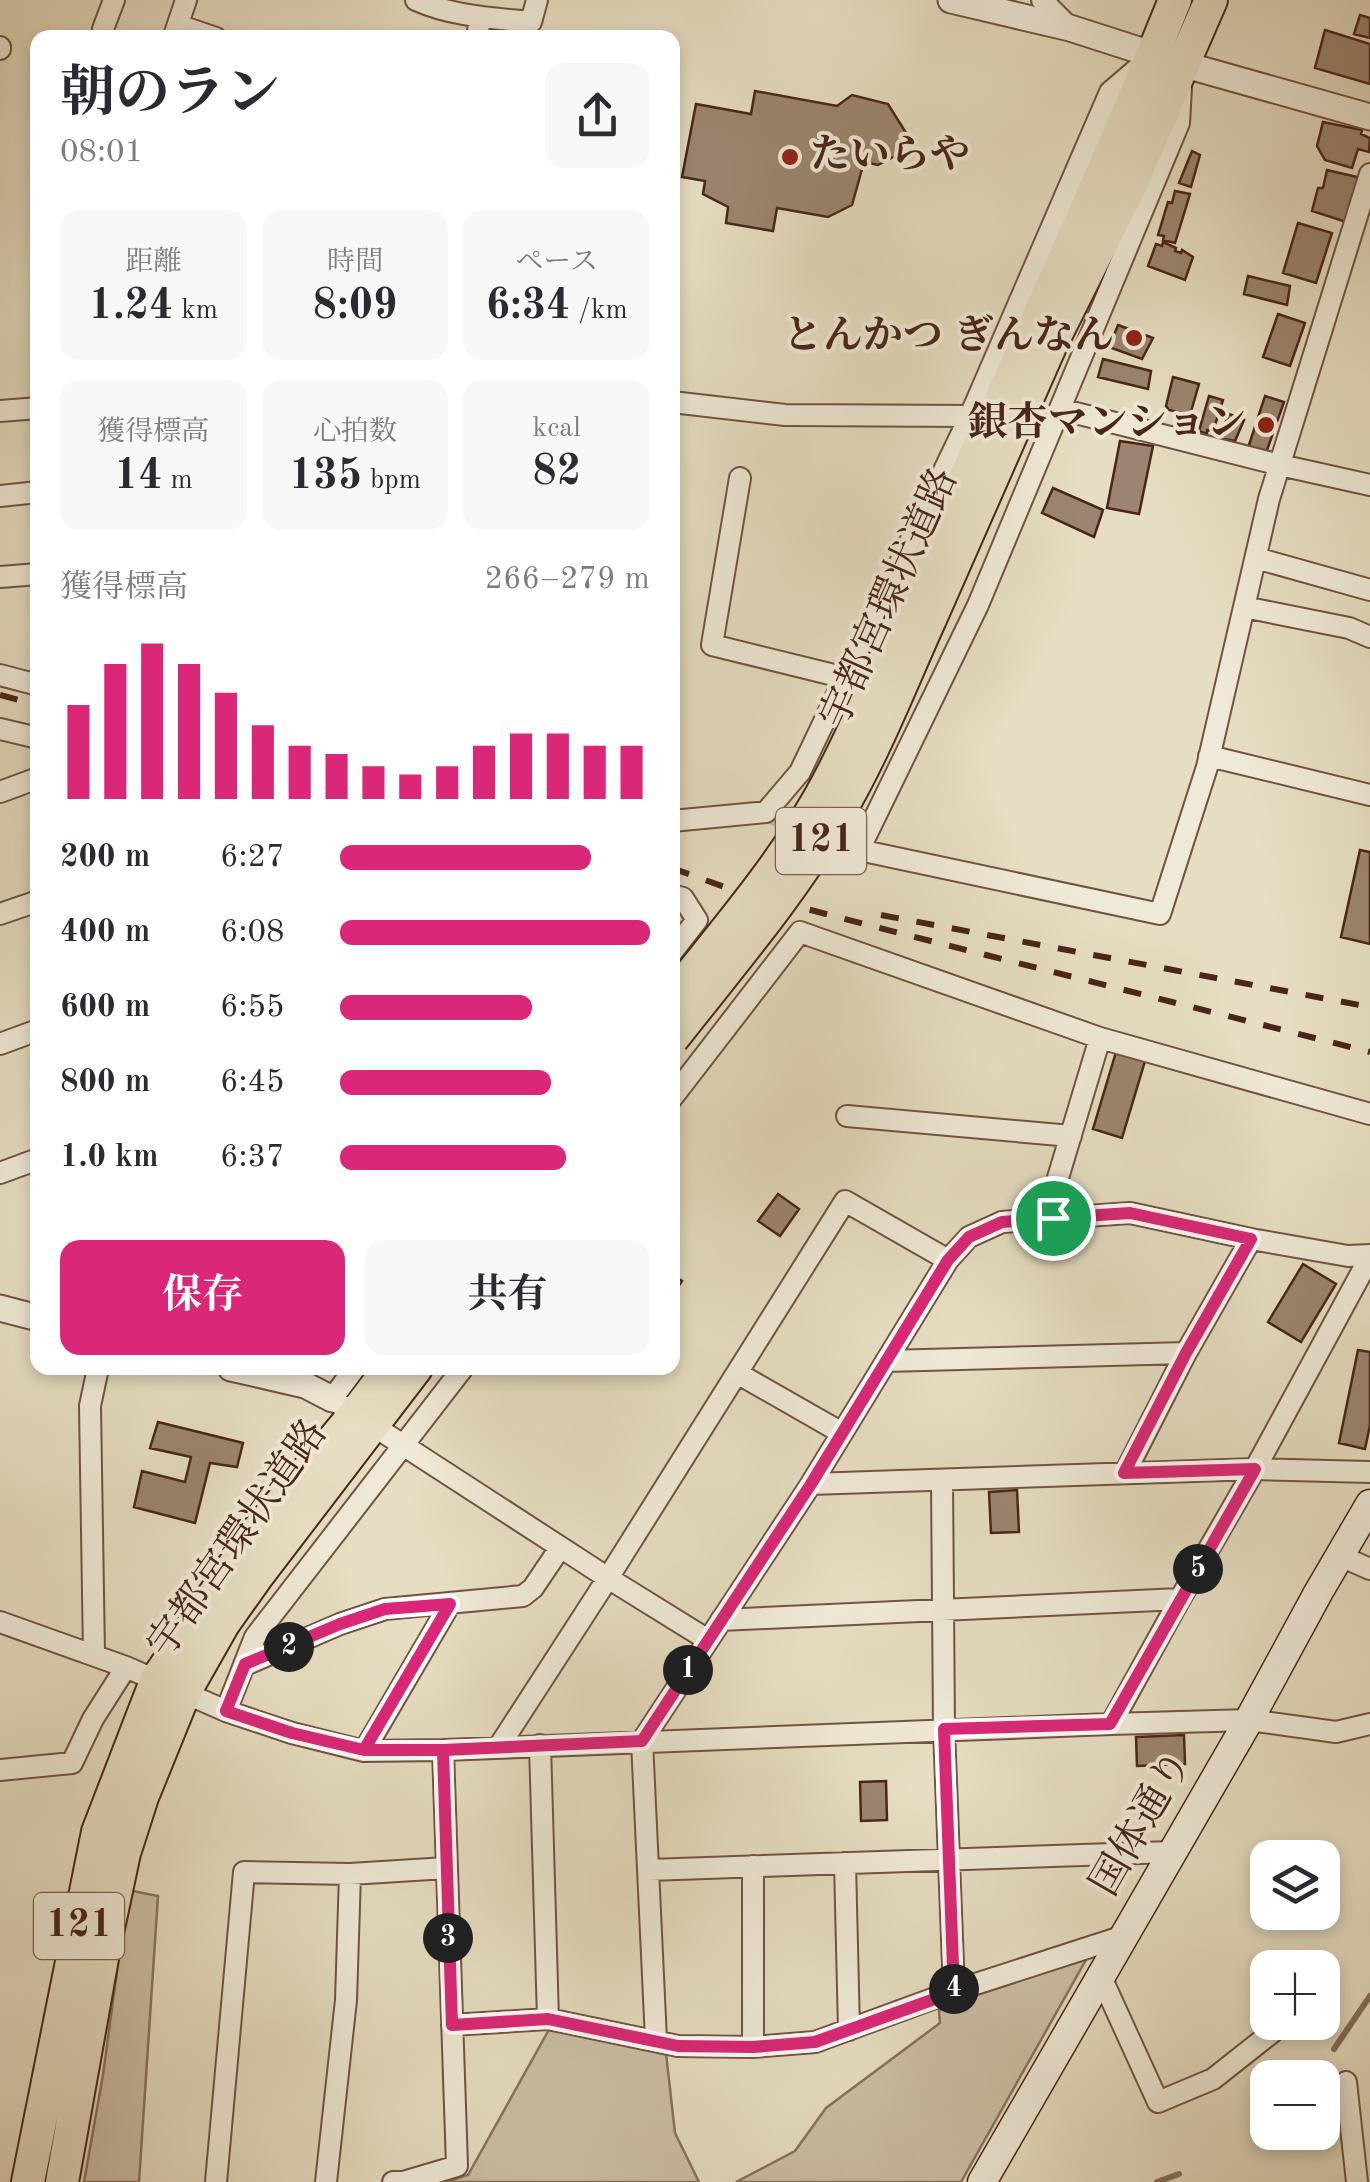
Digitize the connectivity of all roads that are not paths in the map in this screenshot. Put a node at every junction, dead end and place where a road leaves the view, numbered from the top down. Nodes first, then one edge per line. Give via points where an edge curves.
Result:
1 (114, 0) edge
2 (186, 0) edge
3 (416, 0) edge
4 (537, 0) edge
5 (951, 0) edge
6 (1042, 0) edge
7 (1174, 0) edge
8 (1212, 0) edge
9 (478, 27) edge
10 (1070, 28) junction
11 (104, 29) dead end
12 (176, 30) edge
13 (1167, 59) junction
14 (1370, 117) edge
15 (1370, 174) edge
16 (680, 403) edge
17 (30, 409) edge
18 (1060, 409) junction
19 (0, 411) edge
20 (970, 416) junction
21 (1280, 464) junction
22 (740, 478) dead end
23 (1370, 484) edge
24 (30, 493) edge
25 (0, 496) edge
26 (1256, 558) junction
27 (30, 575) edge
28 (0, 578) edge
29 (1370, 590) edge
30 (1244, 606) junction
31 (918, 615) junction
32 (1370, 638) edge
33 (0, 675) edge
34 (846, 678) junction
35 (30, 683) edge
36 (0, 729) edge
37 (30, 736) edge
38 (1209, 756) junction
39 (30, 781) edge
40 (0, 792) edge
41 (1370, 795) edge
42 (680, 821) edge
43 (680, 897) edge
44 (30, 904) edge
45 (0, 914) edge
46 (680, 942) edge
47 (680, 988) edge
48 (680, 1029) edge
49 (30, 1033) edge
50 (1100, 1038) junction
51 (0, 1044) edge
52 (680, 1088) edge
53 (1370, 1114) edge
54 (848, 1116) dead end
55 (1071, 1136) junction
56 (30, 1162) edge
57 (0, 1173) edge
58 (1053, 1218) junction
59 (1251, 1239) junction
60 (1370, 1256) edge
61 (948, 1260) junction
62 (0, 1308) edge
63 (30, 1316) edge
64 (1186, 1353) junction
65 (886, 1361) junction
66 (737, 1374) junction
67 (97, 1375) edge
68 (261, 1375) edge
69 (355, 1375) edge
70 (384, 1375) edge
71 (406, 1375) edge
72 (457, 1375) edge
73 (352, 1413) junction
74 (842, 1433) junction
75 (402, 1445) junction
76 (1255, 1469) junction
77 (1370, 1472) edge
78 (1124, 1473) junction
79 (942, 1480) junction
80 (811, 1484) junction
81 (1370, 1504) edge
82 (560, 1548) junction
83 (1340, 1556) junction
84 (1370, 1569) edge
85 (608, 1578) junction
86 (1180, 1599) junction
87 (450, 1604) junction
88 (943, 1610) junction
89 (721, 1620) junction
90 (0, 1622) edge
91 (708, 1640) junction
92 (94, 1655) junction
93 (245, 1664) junction
94 (126, 1666) junction
95 (171, 1685) junction
96 (226, 1711) junction
97 (1249, 1720) junction
98 (1110, 1724) junction
99 (1370, 1724) edge
100 (944, 1729) junction
101 (642, 1741) junction
102 (540, 1745) junction
103 (498, 1748) junction
104 (364, 1750) junction
105 (443, 1750) junction
106 (0, 1770) edge
107 (1171, 1852) junction
108 (949, 1859) junction
109 (844, 1863) junction
110 (753, 1866) junction
111 (446, 1868) junction
112 (649, 1870) junction
113 (350, 1874) junction
114 (1124, 1936) junction
115 (1101, 1976) junction
116 (954, 1992) junction
117 (548, 2019) junction
118 (452, 2025) junction
119 (849, 2030) junction
120 (656, 2040) junction
121 (1262, 2040) edge
122 (753, 2047) junction
123 (1346, 2082) dead end
124 (1370, 2180) edge
125 (28, 2182) edge
126 (62, 2182) edge
127 (216, 2182) edge
128 (326, 2182) edge
129 (393, 2182) edge
130 (982, 2182) edge
131 (1359, 2182) edge

1 - 11 street
2 - 12 street
3 - 9 street
4 - 9 street via 530,22
5 - 10 street
6 - 10 street
7 - 13 highway, 宇都宮環状道路 / 121
8 - 13 highway, 宇都宮環状道路 / 121
10 - 13 street
13 - 14 street
13 - 18 street via 1179,123
13 - 20 street via 1110,92
13 - 31 highway, 宇都宮環状道路 / 121 via 1086,212 986,429
15 - 21 street
16 - 20 street via 785,415
17 - 19 street
18 - 21 street
18 - 38 street via 978,605 859,850 1160,914
20 - 34 street
21 - 23 street
21 - 26 street
22 - 34 street via 712,646
24 - 25 street
26 - 29 street
26 - 30 street
27 - 28 street
30 - 32 street
30 - 38 street
31 - 47 highway, 宇都宮環状道路 / 121, bridge via 818,800
31 - 48 highway, 宇都宮環状道路 / 121, bridge via 872,747 840,810
33 - 35 street
34 - 42 street via 800,772 766,812
36 - 37 street
38 - 41 street
39 - 40 street
43 - 46 street via 697,920
44 - 45 street
49 - 51 street
50 - 52 street via 800,932
50 - 53 street
50 - 55 street
54 - 55 street
55 - 58 street
56 - 57 street
58 - 59 street via 1130,1213
58 - 61 street via 1002,1222 969,1237
59 - 60 street
59 - 64 street
60 - 76 street
61 - 65 street
61 - 66 street via 845,1201
62 - 63 street
64 - 65 street
64 - 78 street
65 - 74 street
66 - 74 street
66 - 85 street
67 - 92 street via 90,1406
68 - 73 street via 305,1385
69 - 73 street
70 - 73 highway, 宇都宮環状道路 / 121
71 - 73 highway, 宇都宮環状道路 / 121
72 - 75 street
73 - 75 street
73 - 95 highway, 宇都宮環状道路 / 121 via 223,1624
74 - 80 street
75 - 82 street
75 - 93 street via 254,1637
76 - 77 street
76 - 78 street
76 - 86 street
78 - 79 street
79 - 80 street
79 - 88 street
80 - 89 street
81 - 83 main road, 国体通り
82 - 85 street
82 - 87 street via 523,1596
83 - 84 street
83 - 97 main road, 国体通り
85 - 91 street
85 - 103 street
86 - 88 street
86 - 98 street
87 - 93 street via 385,1609
87 - 104 street
88 - 89 street
88 - 100 street
89 - 91 street
90 - 92 street
91 - 101 street
92 - 94 street
93 - 96 street
94 - 95 street
94 - 106 street via 72,1763
95 - 96 street
95 - 125 highway, 宇都宮環状道路 / 121 via 98,1832
95 - 126 highway, 宇都宮環状道路 / 121 via 124,1852
96 - 104 street
97 - 98 street
97 - 99 street via 1336,1732
97 - 107 main road, 国体通り
98 - 100 street
100 - 101 street
100 - 108 street
101 - 102 street
101 - 112 street
102 - 103 street
102 - 117 street
103 - 105 street
104 - 105 street
105 - 111 street
107 - 108 street
107 - 114 main road, 国体通り
108 - 109 street
108 - 116 street
109 - 110 street
109 - 119 street
110 - 112 street
110 - 122 street
111 - 113 street
111 - 118 street
112 - 120 street
113 - 127 street via 244,1872
113 - 128 street via 346,2000
114 - 115 main road, 国体通り
114 - 116 street
115 - 121 street via 1158,2102 1213,2078
115 - 130 main road, 国体通り
116 - 119 street
117 - 118 street
117 - 120 street
118 - 129 street via 458,2166
119 - 122 street via 815,2042
120 - 122 street
123 - 131 street
124 - 131 street

